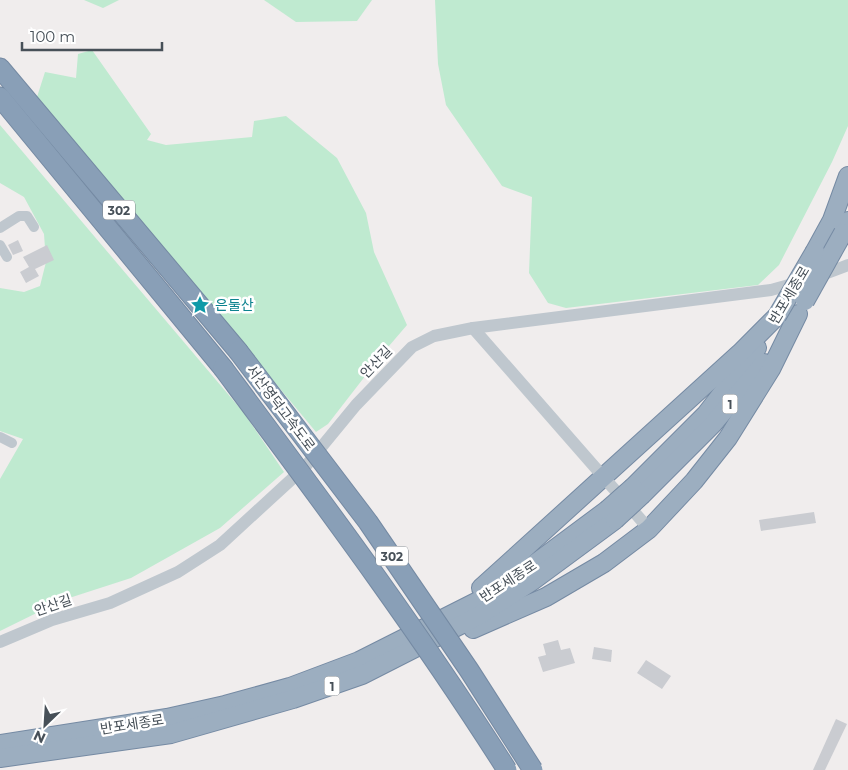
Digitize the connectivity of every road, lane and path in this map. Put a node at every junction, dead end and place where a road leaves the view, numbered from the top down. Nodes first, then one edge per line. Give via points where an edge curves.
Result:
1 (0, 68) edge
2 (0, 98) edge
3 (848, 176) edge
4 (34, 227) dead end
5 (846, 227) edge
6 (0, 228) edge
7 (0, 245) edge
8 (7, 257) dead end
9 (848, 265) edge
10 (801, 307) junction
11 (777, 316) junction
12 (473, 328) junction
13 (0, 436) edge
14 (12, 443) dead end
15 (603, 476) junction
16 (638, 491) junction
17 (649, 529) junction
18 (424, 636) junction
19 (0, 642) edge
20 (4, 755) edge
21 (507, 770) edge
22 (533, 770) edge

1 - 22 highway, 서산영덕고속도로 / 302, bridge via 238,351 368,522
2 - 21 highway, 서산영덕고속도로 / 302, bridge via 223,368 356,547 453,685
3 - 11 highway, 반포세종로 / 1, bridge via 832,220
4 - 6 street via 27,216 19,216
5 - 10 highway, 반포세종로 / 1, bridge
7 - 8 street
9 - 12 street, 안산길 via 771,290
10 - 16 highway, 반포세종로 / 1 via 764,363 713,424
10 - 17 highway via 771,369 728,438 694,481
11 - 15 highway
11 - 16 highway, 반포세종로 / 1 via 752,356 706,414
12 - 15 street
12 - 19 street, 안산길 via 434,336 412,347 368,392 305,467 220,545 178,572 110,603 52,620
13 - 14 street
15 - 17 street
15 - 18 highway via 490,581
16 - 18 highway, 반포세종로 / 1, bridge via 611,515
17 - 18 highway via 604,562 546,597 483,625
18 - 20 highway, 반포세종로 / 1 via 362,675 227,719 170,734

